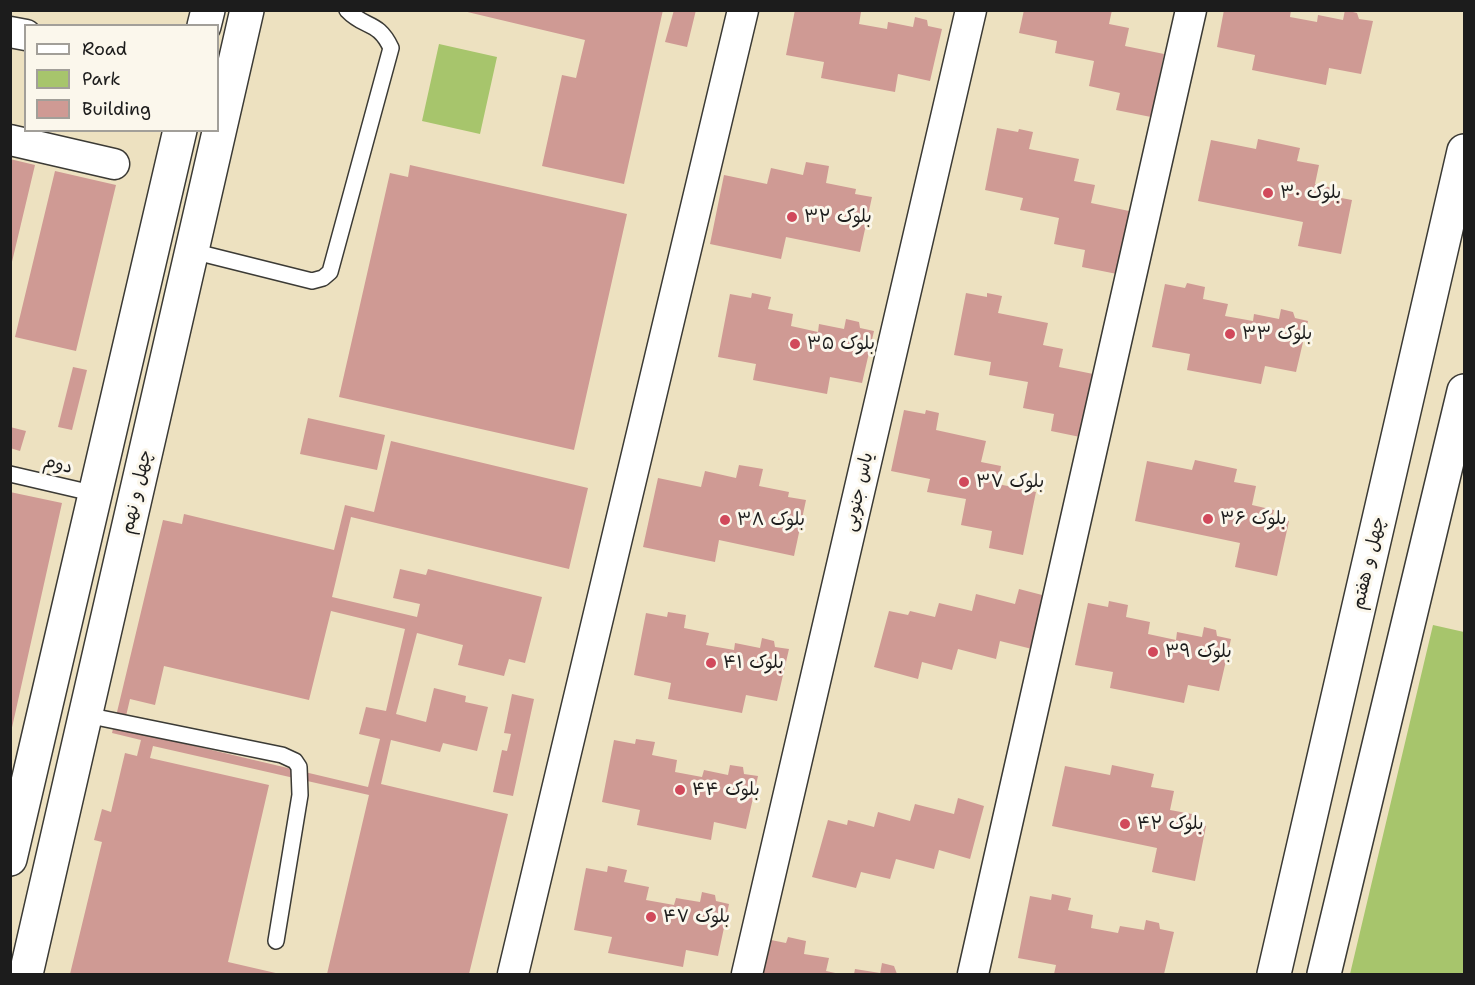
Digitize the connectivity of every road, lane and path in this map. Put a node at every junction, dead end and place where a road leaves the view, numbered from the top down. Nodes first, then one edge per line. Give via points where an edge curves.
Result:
1 (247, 10) edge
2 (347, 10) edge
3 (743, 10) edge
4 (971, 10) edge
5 (1191, 10) edge
6 (180, 132) edge
7 (10, 140) edge
8 (1464, 151) edge
9 (114, 164) dead end
10 (192, 251) junction
11 (1464, 391) edge
12 (10, 474) edge
13 (96, 494) junction
14 (86, 715) junction
15 (1315, 795) junction
16 (1364, 807) junction
17 (16, 813) edge
18 (10, 859) edge
19 (276, 941) dead end
20 (26, 975) edge
21 (513, 975) edge
22 (747, 975) edge
23 (973, 975) edge
24 (1274, 975) edge
25 (1324, 975) edge

1 - 10 street, چهل و نهم
2 - 10 lane via 354,18 384,33 391,48 330,272 312,281
3 - 21 street
4 - 22 street, یاس جنوبی
5 - 23 street
6 - 13 street
7 - 9 street
8 - 15 street, چهل و هفتم
10 - 14 street, چهل و نهم
11 - 16 street
12 - 13 lane, دوم
13 - 17 street
14 - 19 lane via 295,760 300,795
14 - 20 street, چهل و نهم
15 - 16 street
15 - 24 street, چهل و هفتم
16 - 25 street
17 - 18 street

